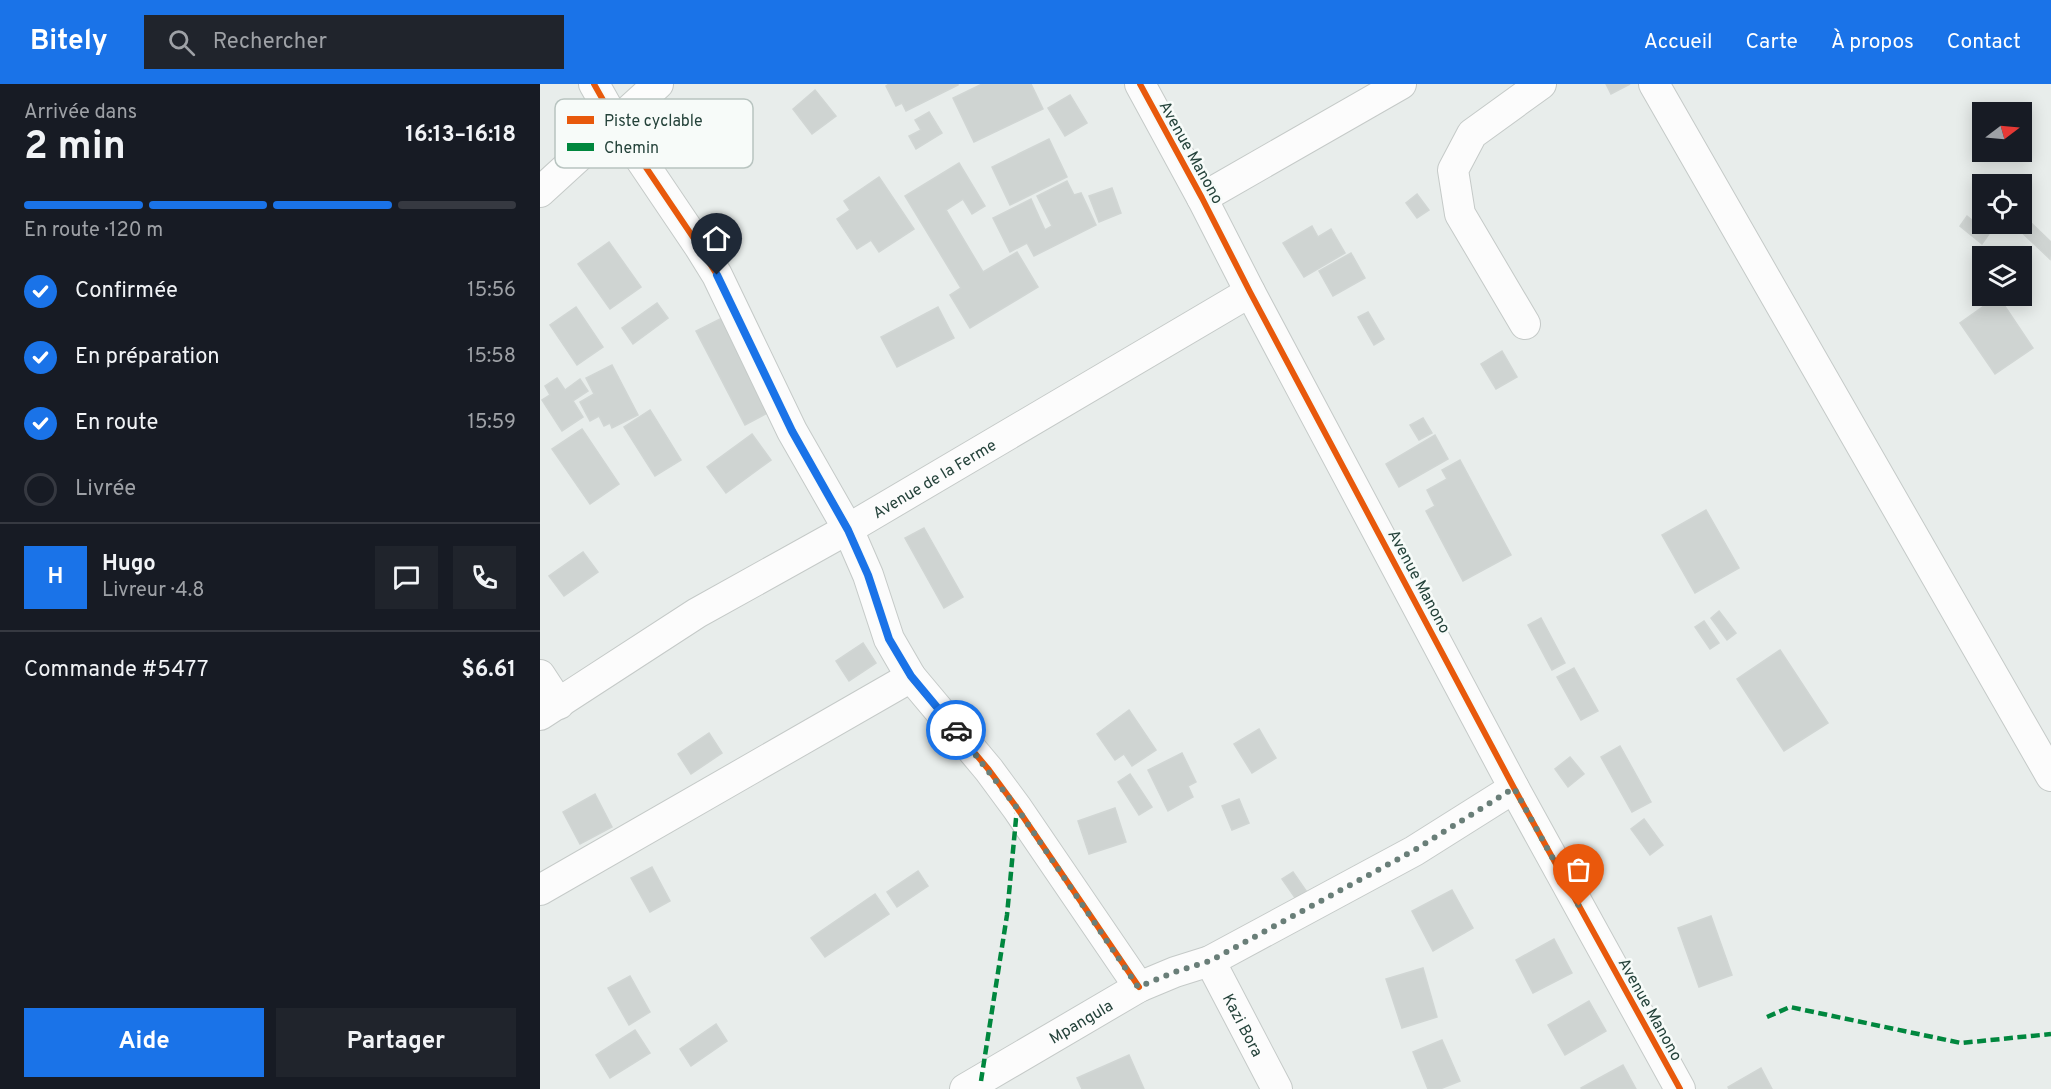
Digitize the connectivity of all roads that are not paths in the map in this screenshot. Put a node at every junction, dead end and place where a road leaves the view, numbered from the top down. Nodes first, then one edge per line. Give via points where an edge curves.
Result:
1 (594, 84) edge
2 (658, 84) edge
3 (1140, 84) edge
4 (1401, 84) edge
5 (1541, 84) edge
6 (1654, 84) edge
7 (602, 99) edge
8 (642, 99) edge
9 (566, 168) edge
10 (646, 168) edge
11 (540, 192) edge
12 (1202, 198) junction
13 (1250, 292) junction
14 (1525, 324) dead end
15 (848, 530) junction
16 (540, 675) edge
17 (911, 676) junction
18 (549, 710) edge
19 (2051, 776) edge
20 (1514, 788) junction
21 (540, 890) edge
22 (1210, 961) junction
23 (1138, 987) junction
24 (965, 1089) edge
25 (1277, 1089) edge
26 (1680, 1089) edge

1 - 7 street
2 - 8 street
3 - 12 street, Avenue Manono
4 - 12 street
5 - 14 street via 1472,134 1453,170 1460,214
6 - 19 street
9 - 11 street
10 - 15 street via 717,275 792,431
12 - 13 street, Avenue Manono
13 - 15 street, Avenue de la Ferme
13 - 20 street, Avenue Manono
15 - 17 street via 889,639
15 - 18 street, Avenue de la Ferme via 697,613
16 - 18 street
17 - 21 street
17 - 23 street via 1017,808
20 - 22 street, Mpangula via 1413,851
20 - 26 street, Avenue Manono
22 - 23 street, Mpangula
22 - 25 street, Kazi Bora
23 - 24 street, Mpangula

